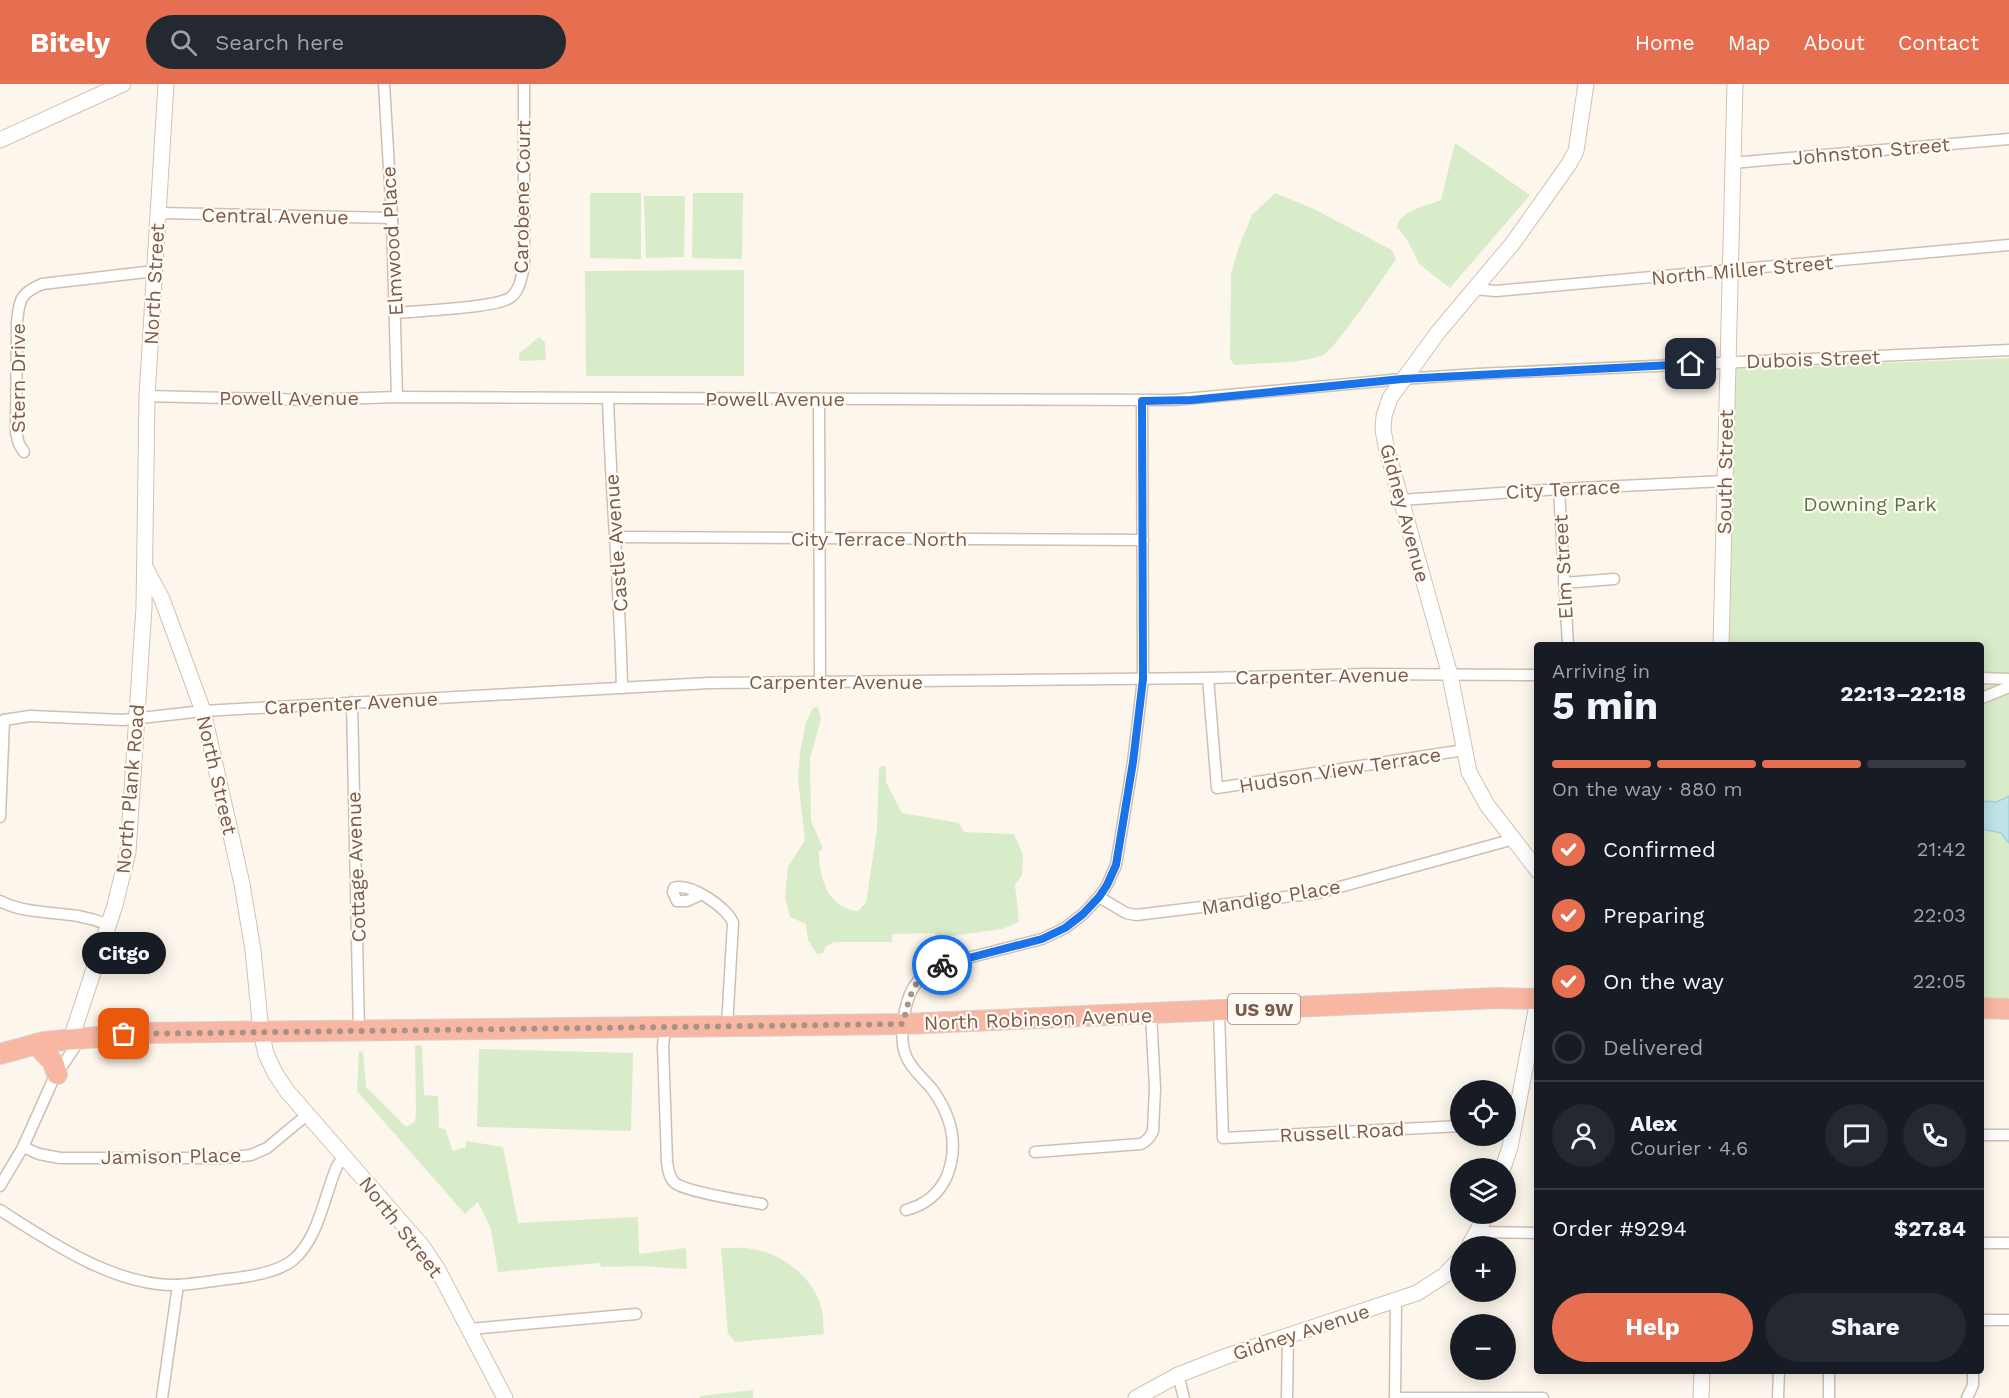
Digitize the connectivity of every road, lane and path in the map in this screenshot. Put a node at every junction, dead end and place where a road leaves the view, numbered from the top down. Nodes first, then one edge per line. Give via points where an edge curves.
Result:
1 (123, 84) edge
2 (166, 84) edge
3 (384, 84) edge
4 (524, 84) edge
5 (1586, 84) edge
6 (1735, 84) edge
7 (0, 140) edge
8 (2009, 140) edge
9 (1732, 163) junction
10 (158, 213) junction
11 (392, 218) junction
12 (2009, 245) edge
13 (154, 271) junction
14 (1730, 271) junction
15 (1474, 289) junction
16 (395, 313) junction
17 (2009, 350) edge
18 (1728, 363) junction
19 (1402, 379) junction
20 (147, 396) junction
21 (397, 397) junction
22 (608, 398) junction
23 (819, 399) junction
24 (1142, 401) junction
25 (24, 452) dead end
26 (1725, 481) junction
27 (1559, 489) junction
28 (1401, 500) junction
29 (615, 537) junction
30 (820, 539) junction
31 (1143, 540) junction
32 (145, 567) junction
33 (1614, 579) dead end
34 (1564, 583) junction
35 (144, 607) junction
36 (165, 611) junction
37 (1568, 642) edge
38 (1721, 642) edge
39 (1450, 675) junction
40 (1534, 675) edge
41 (1208, 678) junction
42 (1984, 678) edge
43 (1143, 679) junction
44 (2009, 679) edge
45 (820, 682) junction
46 (2009, 687) edge
47 (622, 688) junction
48 (1984, 697) edge
49 (352, 702) junction
50 (203, 711) junction
51 (2, 716) edge
52 (136, 719) junction
53 (1464, 750) junction
54 (0, 817) edge
55 (1514, 839) junction
56 (1534, 866) edge
57 (700, 895) dead end
58 (1099, 897) junction
59 (0, 901) edge
60 (109, 925) junction
61 (1534, 1000) edge
62 (1984, 1008) edge
63 (2009, 1008) edge
64 (1219, 1011) junction
65 (1151, 1014) junction
66 (1534, 1018) edge
67 (903, 1024) junction
68 (727, 1027) junction
69 (665, 1028) junction
70 (261, 1032) junction
71 (360, 1032) junction
72 (76, 1038) junction
73 (36, 1044) junction
74 (0, 1054) edge
75 (57, 1074) junction
76 (1516, 1097) edge
77 (308, 1114) junction
78 (1450, 1127) edge
79 (1984, 1135) edge
80 (2009, 1135) edge
81 (23, 1147) junction
82 (1035, 1152) dead end
83 (344, 1157) junction
84 (0, 1186) edge
85 (762, 1204) dead end
86 (0, 1210) edge
87 (906, 1210) dead end
88 (1482, 1224) edge
89 (1478, 1232) junction
90 (1534, 1233) edge
91 (1475, 1236) edge
92 (1984, 1243) edge
93 (2009, 1243) edge
94 (1450, 1270) edge
95 (178, 1285) junction
96 (1396, 1301) junction
97 (636, 1314) dead end
98 (1984, 1320) edge
99 (2009, 1320) edge
100 (470, 1329) junction
101 (1288, 1336) junction
102 (1702, 1374) edge
103 (1779, 1374) edge
104 (1829, 1374) edge
105 (1973, 1374) edge
106 (1178, 1375) junction
107 (162, 1398) edge
108 (505, 1398) edge
109 (1136, 1398) edge
110 (1184, 1398) edge
111 (1287, 1398) edge
112 (1395, 1398) edge
113 (1544, 1398) edge
114 (1701, 1398) edge
115 (1778, 1398) edge
116 (1829, 1398) edge
117 (1967, 1398) edge

1 - 7 street
2 - 10 street, North Street
3 - 11 street, Elmwood Place
4 - 16 street, Carobene Court via 524,267 520,285 513,296 494,304
5 - 15 street, Gidney Avenue via 1576,151 1513,243
6 - 9 street, South Street
8 - 9 street, Johnston Street
9 - 14 street, South Street
10 - 11 street, Central Avenue
10 - 13 street, North Street
11 - 16 street, Elmwood Place
12 - 14 street, North Miller Street
13 - 20 street, North Street
13 - 25 street, Stern Drive via 42,284 22,297 17,322 16,433
14 - 15 street, North Miller Street via 1496,291
14 - 18 street, South Street
15 - 19 street, Gidney Avenue
16 - 21 street, Elmwood Place
17 - 18 street, Dubois Street
18 - 19 street, Dubois Street
18 - 26 street, South Street
19 - 24 street, Powell Avenue via 1191,400
19 - 28 street, Gidney Avenue via 1390,398 1383,430
20 - 21 street, Powell Avenue via 310,400
20 - 32 street, North Street
21 - 22 street, Powell Avenue
22 - 23 street, Powell Avenue
22 - 29 street, Castle Avenue
23 - 24 street, Powell Avenue
23 - 30 street
24 - 31 street
26 - 27 street, City Terrace
26 - 38 street, South Street
27 - 28 street, City Terrace
27 - 34 street, Elm Street
28 - 39 street, Gidney Avenue
29 - 30 street, City Terrace North
29 - 47 street, Castle Avenue
30 - 31 street, City Terrace North
30 - 45 street
31 - 43 street
32 - 35 street, North Plank Road
32 - 36 street, North Street
33 - 34 street
34 - 37 street, Elm Street
35 - 36 street via 158,613
35 - 52 street, North Plank Road
36 - 50 street, North Street
39 - 40 street, Carpenter Avenue
39 - 41 street, Carpenter Avenue
39 - 53 street, Gidney Avenue
41 - 43 street, Carpenter Avenue
41 - 53 street, Hudson View Terrace via 1217,788
42 - 44 street
43 - 45 street, Carpenter Avenue
43 - 58 street via 1118,858
45 - 47 street, Carpenter Avenue
46 - 48 street
47 - 49 street, Carpenter Avenue
49 - 50 street, Carpenter Avenue
49 - 71 street, Cottage Avenue
50 - 52 street, Carpenter Avenue
50 - 70 street, North Street via 242,884
51 - 52 street, Carpenter Avenue
51 - 54 street
52 - 60 street, North Plank Road via 128,852
53 - 55 street, Gidney Avenue via 1478,792
55 - 56 street, Gidney Avenue
55 - 58 street, Mandigo Place via 1318,892 1136,915
57 - 68 street via 723,909 733,923
58 - 67 street via 1065,928 1042,939 940,965 927,972 910,994
59 - 60 street
60 - 72 street, North Plank Road
61 - 64 highway, North Robinson Avenue / US 9W via 1497,998
62 - 63 highway
64 - 65 highway, North Robinson Avenue / US 9W
64 - 78 street, Russell Road via 1223,1138
65 - 67 highway, North Robinson Avenue / US 9W
65 - 82 street via 1155,1088 1151,1136 1141,1143
66 - 76 street
67 - 68 highway, North Robinson Avenue / US 9W
67 - 87 street via 906,1057 943,1106 954,1143 952,1161 933,1197 922,1206
68 - 69 highway, North Robinson Avenue / US 9W
69 - 71 highway, North Robinson Avenue / US 9W
69 - 85 street via 668,1173 680,1186
70 - 71 highway, North Robinson Avenue / US 9W
70 - 72 highway, North Robinson Avenue / US 9W
70 - 77 street, North Street via 275,1073
72 - 73 highway, North Robinson Avenue / US 9W
72 - 75 street, North Plank Road
73 - 74 highway, North Robinson Avenue / US 9W
73 - 75 highway via 53,1062
75 - 81 street, North Plank Road
77 - 81 street, Jamison Place via 267,1148 251,1155 60,1158
77 - 83 street, North Street
79 - 80 street
81 - 84 street, North Plank Road
83 - 95 street via 311,1235 292,1261 279,1269 237,1278
83 - 100 street, North Street via 422,1246
86 - 95 street via 53,1243 117,1273
88 - 89 street
89 - 90 street
89 - 91 street
92 - 93 street
94 - 96 street, Gidney Avenue via 1430,1286
95 - 107 street
96 - 101 street, Gidney Avenue
96 - 112 street
97 - 100 street
98 - 99 street
100 - 108 street, North Street
101 - 106 street, Gidney Avenue
101 - 111 street
102 - 114 street
103 - 115 street
104 - 116 street
105 - 117 street
106 - 109 street, Gidney Avenue
106 - 110 street
112 - 113 street

